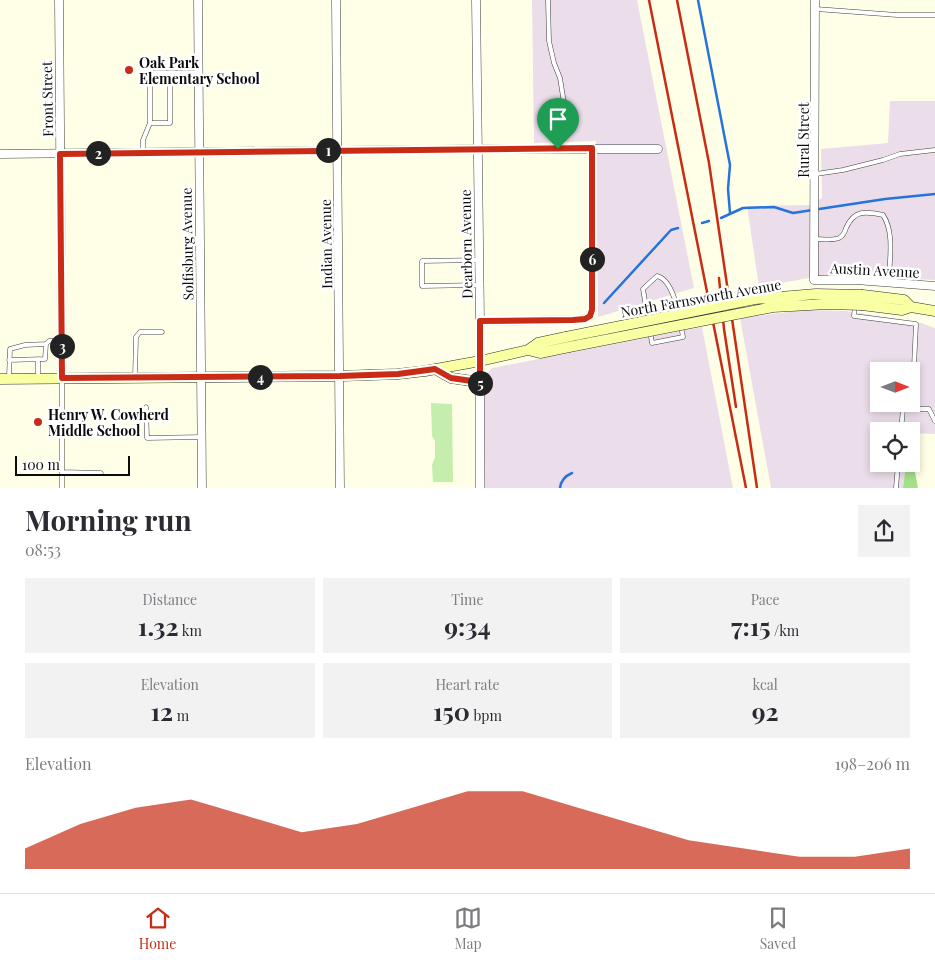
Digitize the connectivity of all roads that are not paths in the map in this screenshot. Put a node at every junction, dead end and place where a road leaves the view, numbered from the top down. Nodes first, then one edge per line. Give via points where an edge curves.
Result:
1 (59, 0) edge
2 (198, 0) edge
3 (336, 0) edge
4 (476, 0) edge
5 (548, 0) edge
6 (815, 0) edge
7 (816, 9) junction
8 (935, 15) edge
9 (170, 73) junction
10 (198, 73) junction
11 (150, 123) junction
12 (592, 148) junction
13 (476, 149) junction
14 (558, 149) junction
15 (658, 149) dead end
16 (338, 150) junction
17 (935, 150) edge
18 (143, 152) junction
19 (198, 152) junction
20 (0, 154) edge
21 (60, 154) junction
22 (816, 174) junction
23 (815, 234) junction
24 (478, 260) junction
25 (657, 276) joint
26 (814, 280) joint
27 (856, 280) junction
28 (889, 282) junction
29 (479, 285) junction
30 (935, 286) edge
31 (935, 311) edge
32 (480, 321) junction
33 (162, 332) dead end
34 (62, 340) junction
35 (46, 344) junction
36 (38, 359) junction
37 (10, 360) junction
38 (480, 361) junction
39 (914, 362) edge
40 (435, 369) junction
41 (340, 376) junction
42 (202, 377) junction
43 (62, 378) junction
44 (135, 378) junction
45 (4, 379) edge
46 (38, 379) junction
47 (480, 388) junction
48 (146, 407) dead end
49 (920, 409) edge
50 (935, 421) edge
51 (202, 437) junction
52 (62, 472) junction
53 (897, 472) edge
54 (101, 473) dead end
55 (62, 488) edge
56 (202, 488) edge
57 (340, 488) edge
58 (480, 488) edge
59 (896, 488) edge

1 - 21 street, Front Street
2 - 10 street, Solfisburg Avenue
3 - 16 street, Indian Avenue
4 - 13 street, Dearborn Avenue
5 - 14 lane via 549,41 564,103 559,120
6 - 7 street, Rural Street
7 - 8 lane
7 - 22 street, Rural Street
9 - 10 lane
9 - 11 lane via 170,123
9 - 11 lane via 150,73
10 - 19 street, Solfisburg Avenue
11 - 18 lane via 143,140
12 - 14 street
12 - 15 street
12 - 32 street via 590,316 585,319
13 - 14 street
13 - 16 street
13 - 24 street, Dearborn Avenue
16 - 19 street
16 - 41 street, Indian Avenue
17 - 22 lane via 900,154 844,170
18 - 19 street
18 - 21 street
19 - 42 street, Solfisburg Avenue
20 - 21 street
21 - 34 street, Front Street
22 - 23 street, Rural Street
23 - 26 street, Rural Street
23 - 28 lane via 840,238 856,214 883,215 890,232
24 - 29 street, Dearborn Avenue
24 - 29 lane via 422,261 422,286
25 - 25 lane via 643,289 652,343 683,337 674,297 667,284
26 - 27 street, Austin Avenue
27 - 28 street, Austin Avenue
27 - 39 lane via 854,316 916,324
28 - 30 street, Austin Avenue
29 - 32 street, Dearborn Avenue
31 - 38 main road, North Farnsworth Avenue, bridge via 911,307 904,300 863,300 816,294 755,299 568,342 538,343 528,350
32 - 38 street, Dearborn Avenue
33 - 44 lane via 140,332 136,337
34 - 35 lane
34 - 43 street, Front Street
35 - 36 lane via 45,359
35 - 37 lane via 10,349
36 - 37 lane
36 - 46 lane
37 - 45 lane
38 - 40 main road, North Farnsworth Avenue
38 - 47 street, Dearborn Avenue
40 - 41 main road, North Farnsworth Avenue
40 - 47 main road via 451,378 472,381
41 - 42 main road, North Farnsworth Avenue
41 - 57 street, Indian Avenue
42 - 44 main road, North Farnsworth Avenue
42 - 51 street, Solfisburg Avenue
43 - 44 main road, North Farnsworth Avenue
43 - 46 main road, North Farnsworth Avenue
43 - 52 lane
45 - 46 main road, North Farnsworth Avenue
47 - 58 street, Dearborn Avenue
48 - 51 lane via 147,438
49 - 50 lane via 929,410
51 - 56 street, Solfisburg Avenue
52 - 54 lane
52 - 55 lane
53 - 59 lane

